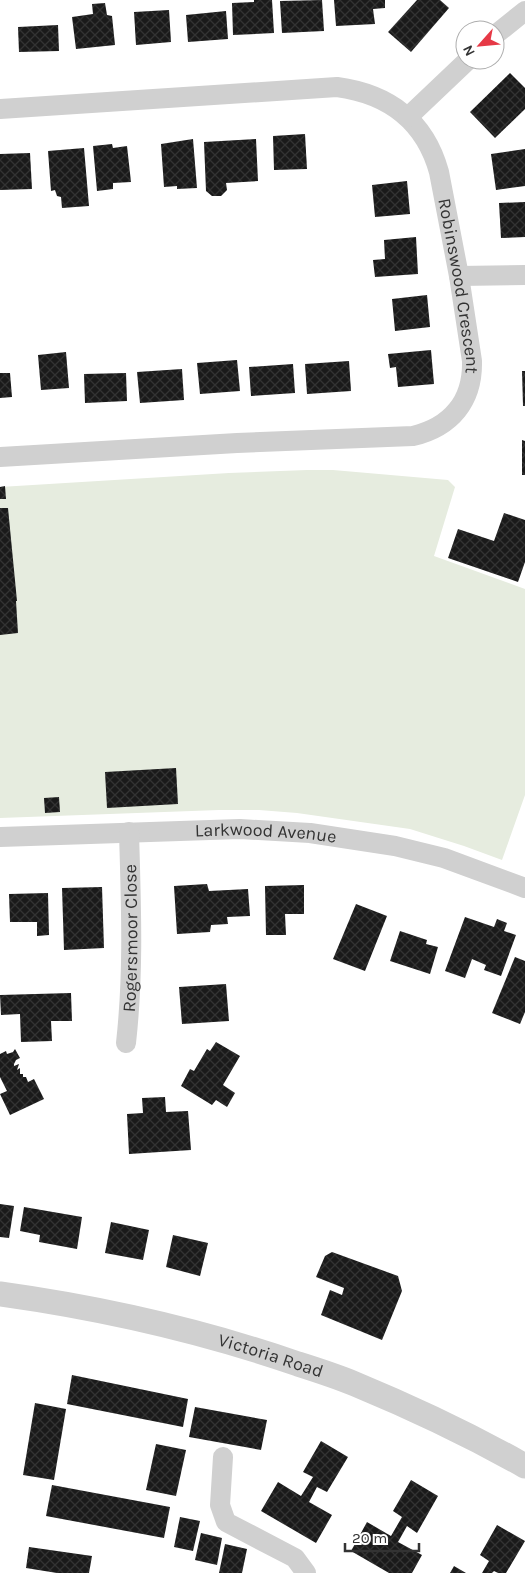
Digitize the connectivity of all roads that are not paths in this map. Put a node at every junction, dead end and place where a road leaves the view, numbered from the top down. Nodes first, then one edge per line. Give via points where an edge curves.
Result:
1 (525, 11) edge
2 (505, 27) edge
3 (457, 70) edge
4 (0, 109) edge
5 (408, 117) junction
6 (525, 275) edge
7 (459, 276) junction
8 (0, 457) edge
9 (129, 832) junction
10 (0, 837) edge
11 (525, 888) edge
12 (126, 1043) dead end
13 (0, 1294) edge
14 (223, 1457) dead end
15 (525, 1466) edge
16 (306, 1573) edge

1 - 2 street
3 - 5 street
4 - 5 street, Robinswood Crescent via 337,87 368,94
5 - 7 street, Robinswood Crescent via 436,159
6 - 7 street
7 - 8 street, Robinswood Crescent via 472,361 470,387 452,415 425,433
9 - 10 street, Larkwood Avenue
9 - 11 street, Larkwood Avenue via 240,829 356,839 444,858
9 - 12 street, Rogersmoor Close via 133,957
13 - 15 street, Victoria Road via 154,1323 281,1358 354,1383 486,1444
14 - 16 street via 220,1505 226,1522 295,1558

